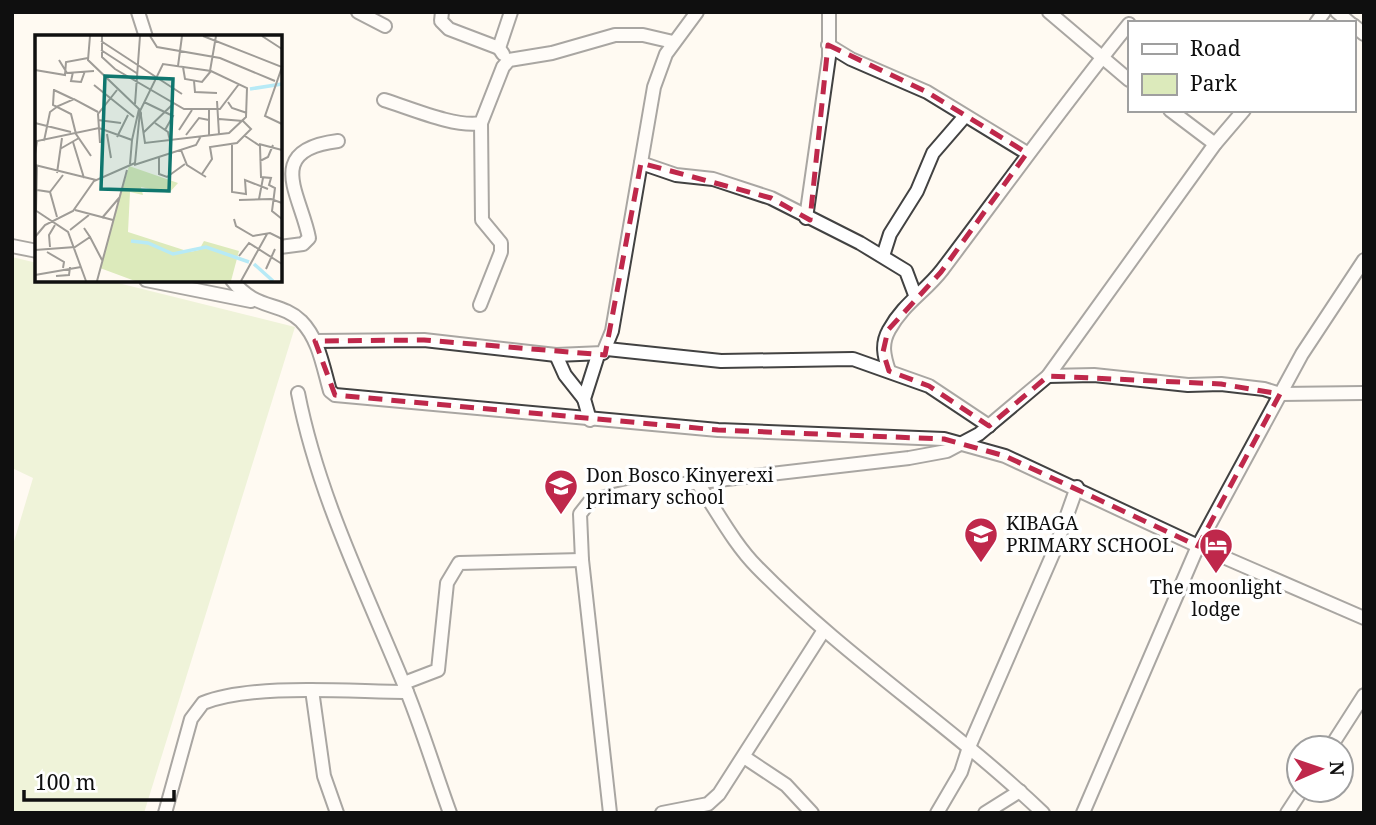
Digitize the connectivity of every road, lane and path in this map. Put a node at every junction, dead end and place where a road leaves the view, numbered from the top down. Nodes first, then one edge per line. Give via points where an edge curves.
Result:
1 (138, 12) edge
2 (358, 12) edge
3 (442, 12) edge
4 (511, 12) edge
5 (697, 12) edge
6 (829, 12) edge
7 (1049, 12) edge
8 (1128, 25) edge
9 (385, 26) dead end
10 (145, 35) edge
11 (673, 42) junction
12 (828, 45) junction
13 (499, 48) junction
14 (1101, 59) junction
15 (509, 60) junction
16 (1128, 79) edge
17 (384, 100) dead end
18 (1173, 112) edge
19 (1242, 112) edge
20 (965, 116) junction
21 (481, 123) junction
22 (338, 141) dead end
23 (1216, 144) junction
24 (1027, 153) junction
25 (641, 163) junction
26 (806, 218) junction
27 (12, 246) edge
28 (282, 247) edge
29 (35, 251) edge
30 (883, 256) junction
31 (1364, 260) edge
32 (156, 282) edge
33 (234, 282) edge
34 (915, 295) junction
35 (254, 302) junction
36 (480, 305) dead end
37 (315, 341) junction
38 (603, 352) junction
39 (556, 355) junction
40 (889, 371) junction
41 (1048, 376) junction
42 (298, 393) dead end
43 (1364, 393) edge
44 (1280, 394) junction
45 (584, 399) junction
46 (590, 420) junction
47 (989, 426) junction
48 (962, 443) junction
49 (699, 485) junction
50 (1077, 487) junction
51 (1198, 546) junction
52 (582, 560) junction
53 (1364, 618) edge
54 (824, 630) junction
55 (405, 688) junction
56 (312, 690) junction
57 (1364, 695) edge
58 (1339, 734) edge
59 (969, 747) junction
60 (744, 757) junction
61 (1020, 791) junction
62 (165, 813) edge
63 (337, 813) edge
64 (450, 813) edge
65 (610, 813) edge
66 (662, 813) edge
67 (812, 813) edge
68 (937, 813) edge
69 (985, 813) edge
70 (1043, 813) edge
71 (1083, 813) edge

1 - 10 street
2 - 9 street
3 - 13 street via 441,21 449,29
4 - 13 street
5 - 11 street
6 - 12 street
7 - 14 street
8 - 14 street
11 - 15 street via 615,35
11 - 25 street via 654,87
12 - 20 street via 850,60 927,92
12 - 26 street
13 - 15 street
14 - 16 street
14 - 24 street
15 - 21 street
17 - 21 street via 472,125
18 - 23 street
19 - 23 street
20 - 24 street
20 - 30 street via 933,153
21 - 36 street via 482,220 501,243 502,252
22 - 28 street via 317,143 295,163 292,187 309,239
23 - 41 street
24 - 34 street via 941,272
25 - 26 street via 762,195
25 - 38 street
26 - 30 street
27 - 29 street
30 - 34 street via 906,271
31 - 44 street
32 - 35 street
33 - 35 street
34 - 40 street via 888,330 884,342
35 - 37 street via 299,320
37 - 39 street via 425,340
37 - 46 street via 335,395
38 - 39 street
38 - 40 street via 721,361 853,359
38 - 45 street
39 - 45 street
40 - 47 street via 929,386
41 - 44 street via 1220,384
41 - 47 street
42 - 55 street via 307,436 345,551
43 - 44 street
44 - 51 street
45 - 46 street
46 - 48 street via 928,437
47 - 48 street
48 - 49 street via 947,451 909,458
48 - 50 street
49 - 52 street via 641,489 592,500 580,514
49 - 54 street via 754,565
50 - 51 street
50 - 59 street
51 - 53 street
51 - 71 street
52 - 55 street via 459,563 447,583 438,670
52 - 65 street
54 - 59 street
54 - 60 street
55 - 56 street
55 - 64 street
56 - 62 street via 228,697 201,704 191,719
56 - 63 street via 324,776
57 - 58 street
59 - 61 street
59 - 68 street via 961,772
60 - 66 street via 708,804
60 - 67 street via 786,785
61 - 69 street
61 - 70 street

